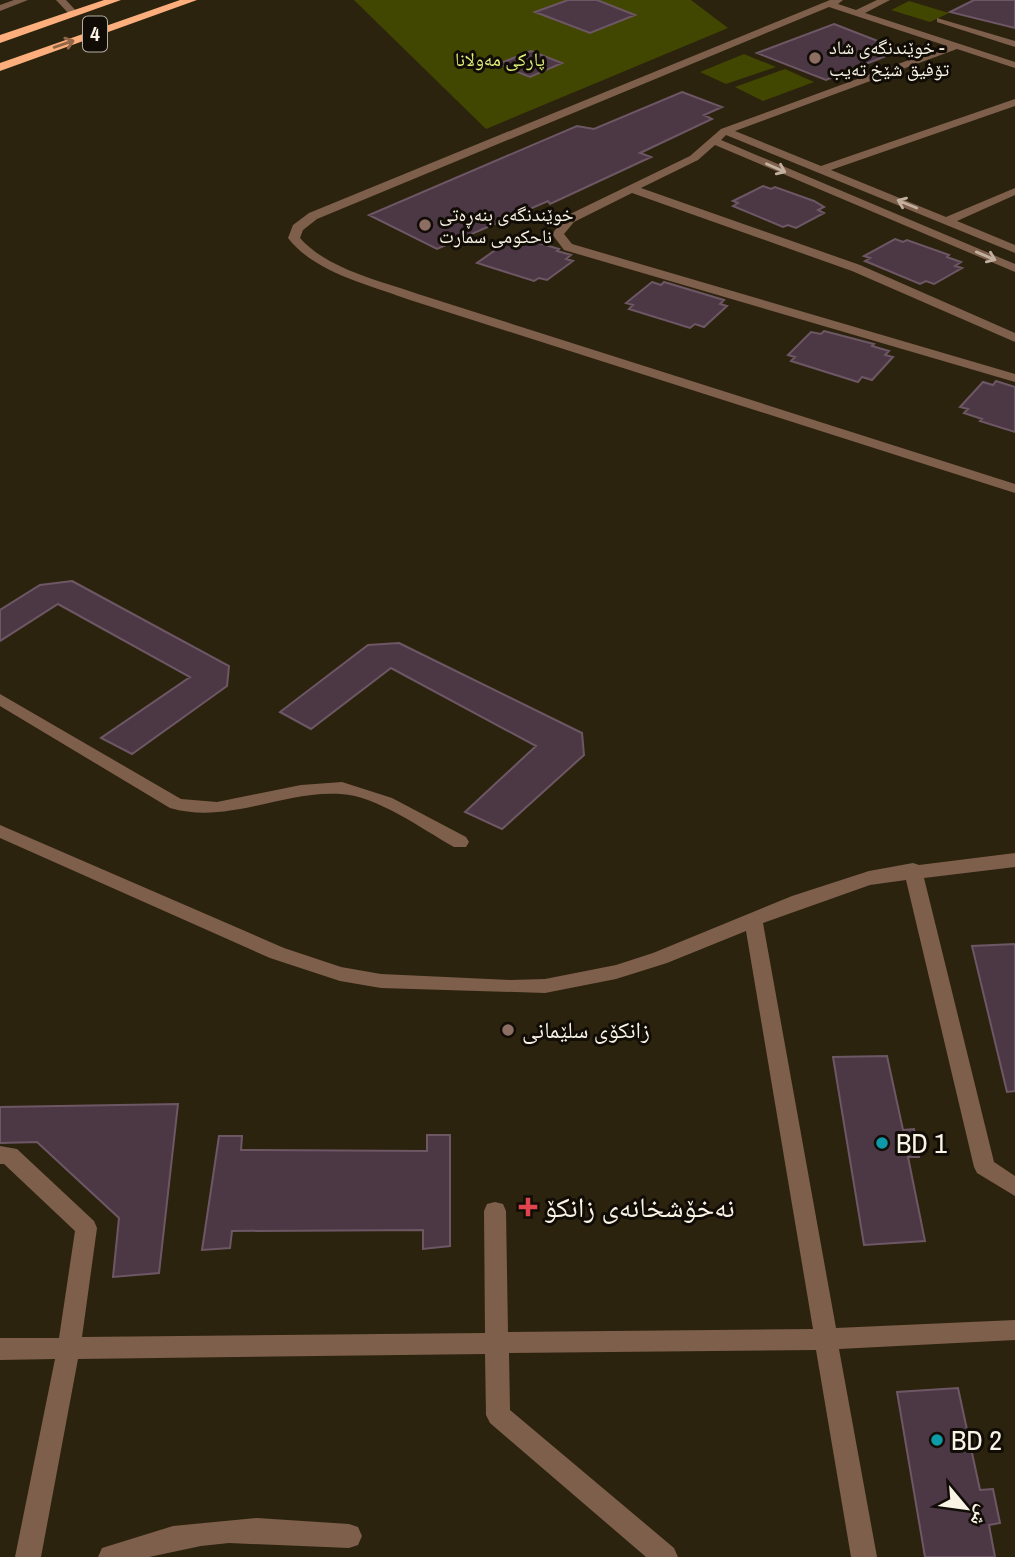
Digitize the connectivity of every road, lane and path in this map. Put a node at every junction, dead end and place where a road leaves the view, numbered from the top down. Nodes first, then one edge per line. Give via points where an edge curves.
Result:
1 (23, 0) edge
2 (61, 0) edge
3 (115, 0) edge
4 (191, 0) edge
5 (844, 0) edge
6 (885, 0) edge
7 (834, 2) edge
8 (0, 8) edge
9 (868, 8) junction
10 (856, 13) junction
11 (74, 14) junction
12 (940, 20) dead end
13 (0, 39) edge
14 (1015, 44) edge
15 (957, 46) junction
16 (1015, 55) edge
17 (1015, 65) edge
18 (0, 67) edge
19 (1015, 102) edge
20 (724, 131) junction
21 (714, 141) junction
22 (821, 170) junction
23 (855, 184) junction
24 (632, 189) junction
25 (1015, 191) edge
26 (834, 193) junction
27 (947, 220) junction
28 (1015, 249) edge
29 (1015, 268) edge
30 (1015, 338) edge
31 (1015, 378) edge
32 (1015, 489) edge
33 (0, 699) edge
34 (0, 831) edge
35 (460, 842) dead end
36 (1015, 860) edge
37 (913, 870) junction
38 (752, 919) junction
39 (0, 1154) edge
40 (1015, 1187) edge
41 (495, 1211) dead end
42 (1015, 1330) edge
43 (827, 1339) junction
44 (496, 1343) junction
45 (69, 1347) junction
46 (0, 1349) edge
47 (349, 1536) dead end
48 (28, 1557) edge
49 (111, 1557) edge
50 (665, 1557) edge
51 (864, 1557) edge

1 - 8 street
2 - 11 street
3 - 11 highway, 4
18 -> 4 highway, 4
5 - 9 street
6 - 9 street
7 - 10 street
7 - 32 street via 313,216 297,228 294,238 318,257 414,297
9 - 10 street
9 - 16 street
10 - 15 street
11 - 13 highway, 4
12 - 14 street
15 - 17 street
15 - 20 street
19 - 22 street
20 - 21 street
20 - 22 street
21 - 24 street via 694,158
21 -> 26 street
22 - 23 street
23 - 26 street
27 -> 23 street
24 - 30 street via 856,268
24 - 31 street via 570,219 558,234 568,247
25 - 27 street
26 -> 29 street
27 - 28 street
33 - 35 street via 176,804 206,808 320,789 352,789
34 - 38 street via 277,953 340,974 381,981 511,987 583,980 660,958
36 - 37 street
37 - 38 street via 869,878
37 - 40 street via 985,1167
38 - 43 street
39 - 45 street via 9,1155 86,1228
41 - 44 street
42 - 43 street
43 - 44 street
43 - 51 street
44 - 45 street
44 - 50 street via 498,1415
45 - 46 street
45 - 48 street
47 - 49 street via 255,1528 209,1530 162,1539

